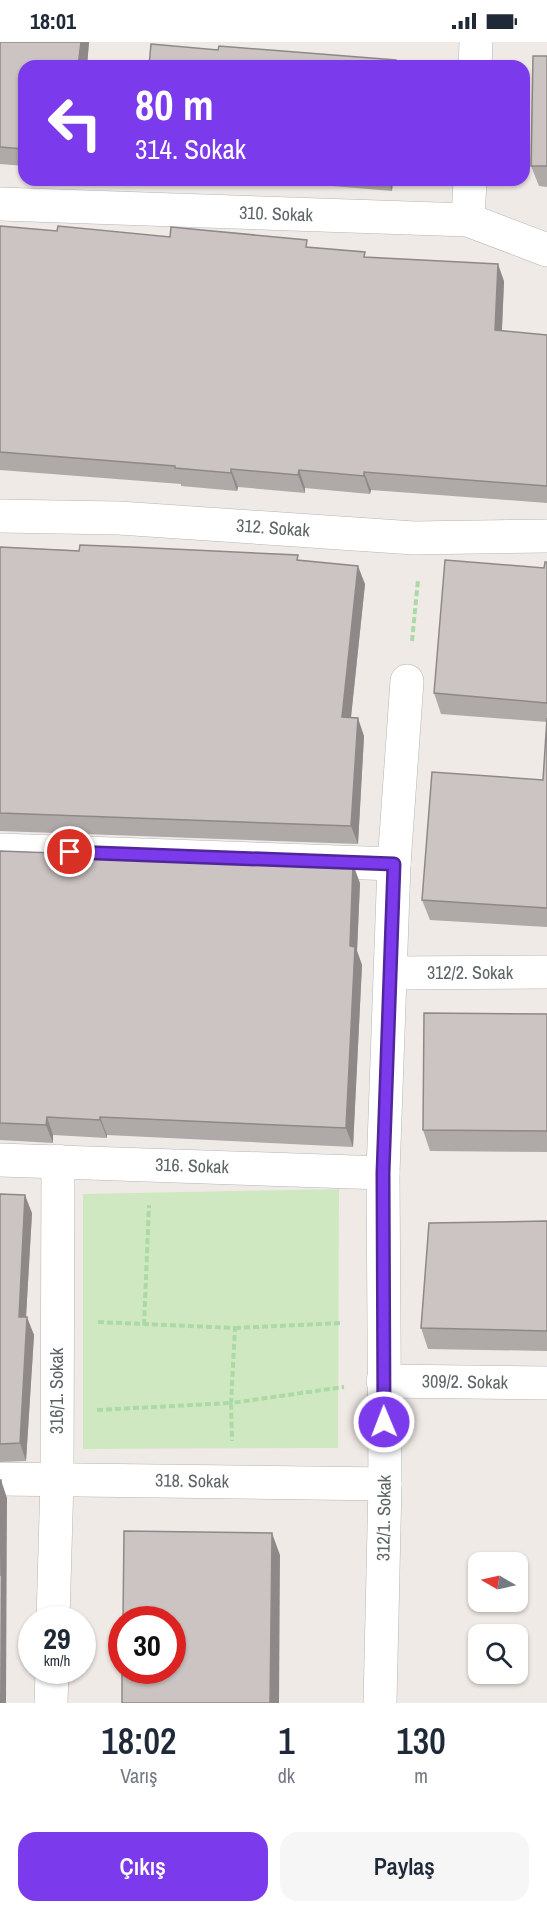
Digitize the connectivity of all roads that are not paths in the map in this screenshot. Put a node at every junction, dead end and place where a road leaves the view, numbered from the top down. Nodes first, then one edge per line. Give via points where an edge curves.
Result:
1 (476, 42) edge
2 (475, 60) edge
3 (470, 186) edge
4 (0, 204) edge
5 (468, 220) junction
6 (547, 250) edge
7 (0, 516) edge
8 (547, 536) edge
9 (407, 681) road end
10 (0, 850) edge
11 (394, 864) junction
12 (547, 972) edge
13 (392, 973) junction
14 (0, 1160) edge
15 (58, 1161) junction
16 (383, 1173) junction
17 (383, 1381) junction
18 (547, 1383) edge
19 (0, 1479) edge
20 (57, 1480) junction
21 (385, 1484) junction
22 (53, 1606) edge
23 (52, 1684) edge
24 (51, 1703) edge
25 (380, 1703) edge

1 - 2 street
3 - 5 street
4 - 5 street, 310. Sokak
5 - 6 street, 310. Sokak
7 - 8 street, 312. Sokak via 119,518 423,537
9 - 11 street, 312/1. Sokak
10 - 11 street
11 - 13 street, 312/1. Sokak
12 - 13 street, 312/2. Sokak
13 - 16 street, 312/1. Sokak
14 - 15 street, 316. Sokak
15 - 16 street, 316. Sokak
15 - 20 street, 316/1. Sokak
16 - 17 street, 312/1. Sokak
17 - 18 street, 309/2. Sokak
17 - 21 street, 312/1. Sokak
19 - 20 street, 318. Sokak
20 - 21 street, 318. Sokak
20 - 22 street, 316/1. Sokak
21 - 25 street, 312/1. Sokak
23 - 24 street

